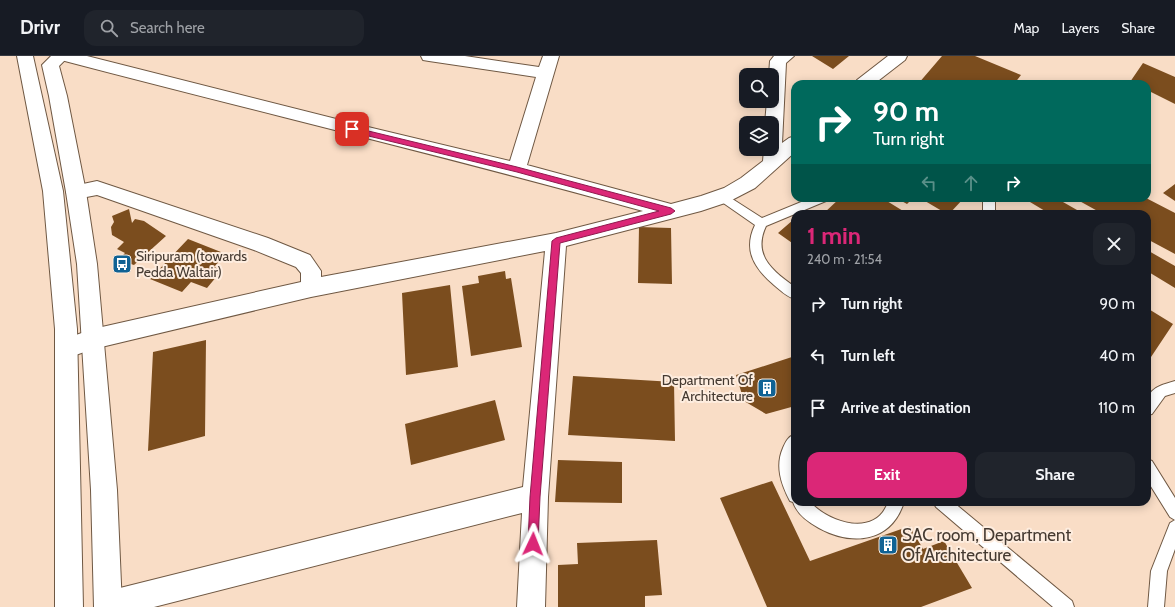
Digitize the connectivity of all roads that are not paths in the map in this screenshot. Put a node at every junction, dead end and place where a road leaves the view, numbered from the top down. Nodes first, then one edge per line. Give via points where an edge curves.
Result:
1 (25, 56) edge
2 (61, 56) edge
3 (67, 56) edge
4 (429, 56) edge
5 (899, 56) edge
6 (781, 58) edge
7 (548, 64) edge
8 (868, 80) edge
9 (791, 145) edge
10 (772, 161) junction
11 (517, 169) junction
12 (76, 192) junction
13 (723, 197) junction
14 (815, 202) edge
15 (800, 210) edge
16 (671, 211) junction
17 (791, 215) edge
18 (761, 223) junction
19 (556, 241) junction
20 (311, 288) junction
21 (791, 291) edge
22 (93, 339) junction
23 (67, 348) junction
24 (1175, 387) edge
25 (1151, 404) edge
26 (791, 448) edge
27 (1151, 473) edge
28 (791, 487) edge
29 (535, 497) junction
30 (803, 506) edge
31 (894, 506) edge
32 (946, 506) edge
33 (1175, 512) edge
34 (1175, 528) edge
35 (108, 606) edge
36 (69, 607) edge
37 (530, 607) edge
38 (1066, 607) edge
39 (1156, 607) edge

1 - 23 street via 53,191
2 - 12 street via 50,65
3 - 11 street
4 - 7 street
5 - 8 street
6 - 10 street
7 - 11 street
9 - 10 street
10 - 13 street via 748,183
11 - 16 street
12 - 20 street via 98,188 254,241 303,261 311,271
12 - 22 street via 87,264
13 - 16 street
13 - 18 lane
14 - 15 lane
16 - 19 street
17 - 18 lane
18 - 21 lane via 755,240 761,263 770,276
19 - 20 street
19 - 29 street
20 - 22 street
22 - 23 street
22 - 35 street via 104,490
23 - 36 street
24 - 25 lane via 1161,391
26 - 28 lane via 787,460 787,478
27 - 33 lane
29 - 35 street
29 - 37 street
30 - 31 lane via 824,524 842,531 862,531 879,525 891,514
32 - 38 lane
34 - 39 lane via 1159,571

